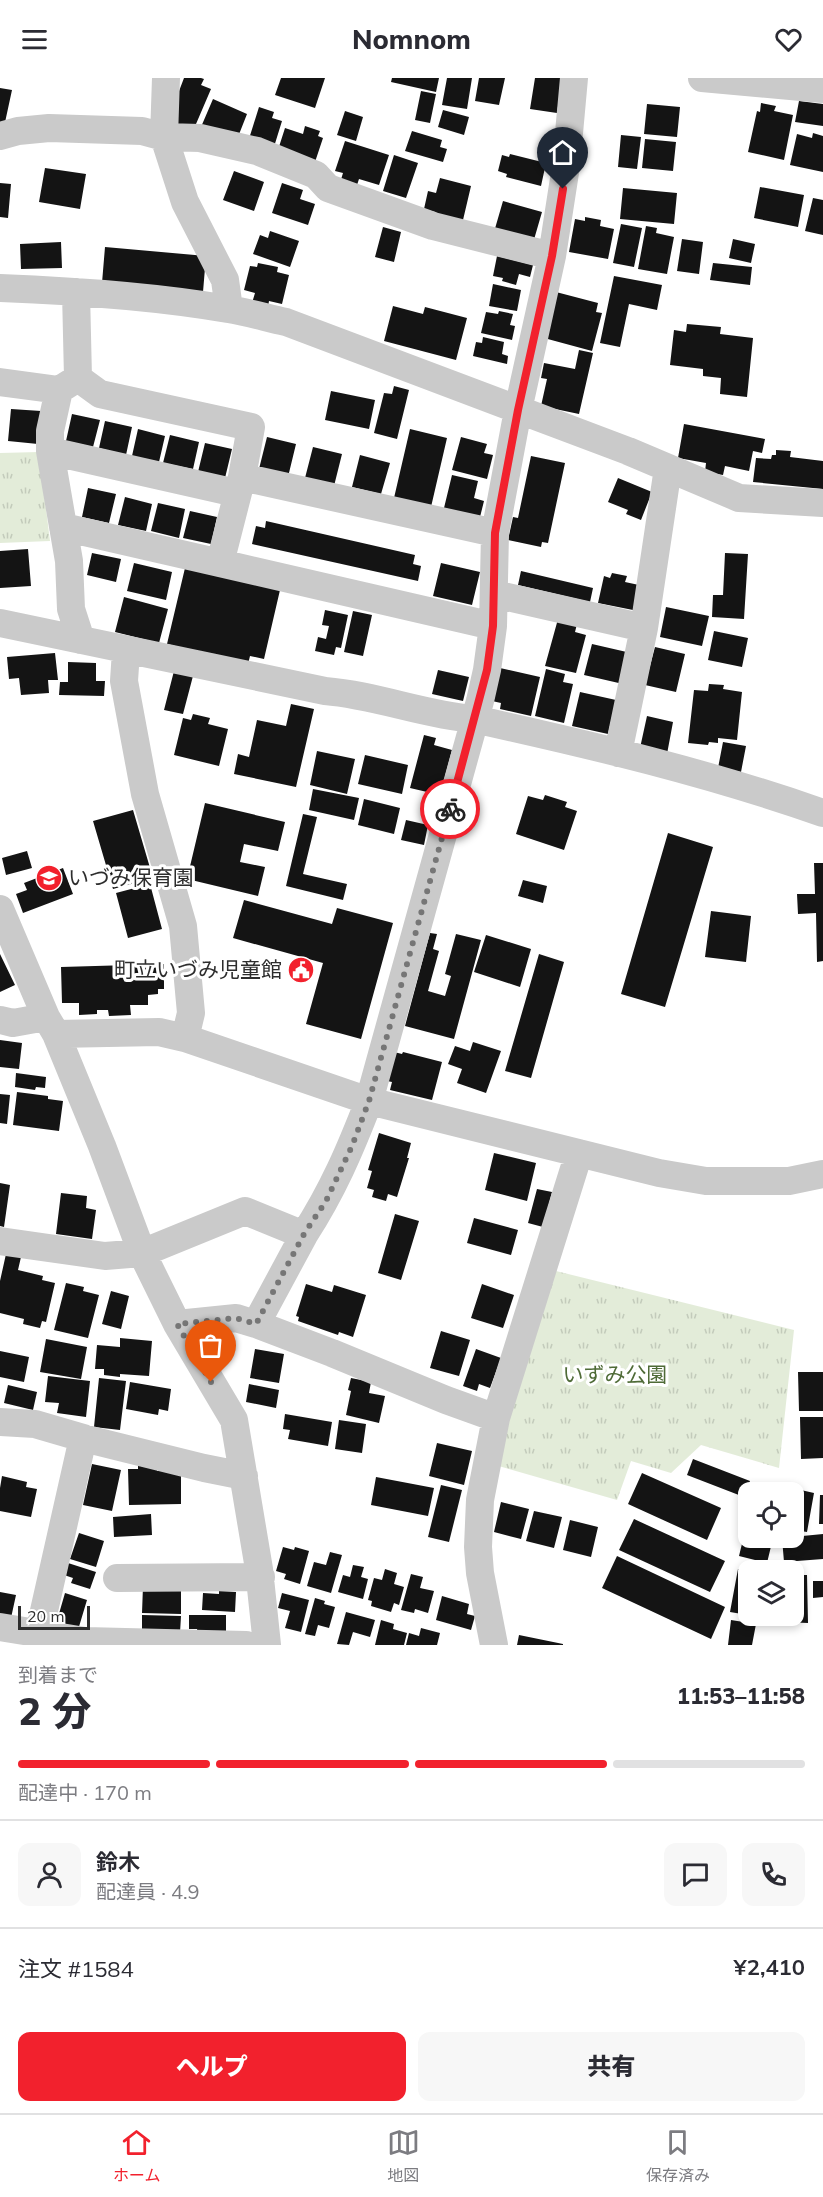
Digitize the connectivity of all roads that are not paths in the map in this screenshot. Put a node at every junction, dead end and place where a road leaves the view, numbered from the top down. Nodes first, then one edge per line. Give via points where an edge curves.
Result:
1 (166, 78) edge
2 (574, 78) edge
3 (702, 78) edge
4 (823, 89) edge
5 (0, 136) edge
6 (164, 137) junction
7 (552, 256) junction
8 (0, 288) edge
9 (76, 292) junction
10 (229, 309) junction
11 (0, 382) edge
12 (68, 384) junction
13 (518, 410) junction
14 (50, 451) junction
15 (668, 468) junction
16 (239, 485) junction
17 (823, 503) edge
18 (63, 527) junction
19 (495, 533) junction
20 (220, 562) junction
21 (494, 594) junction
22 (0, 623) edge
23 (493, 626) junction
24 (644, 628) junction
25 (81, 640) junction
26 (126, 651) junction
27 (474, 719) junction
28 (618, 753) junction
29 (823, 813) edge
30 (0, 909) edge
31 (0, 1020) edge
32 (51, 1026) junction
33 (185, 1038) junction
34 (369, 1101) junction
35 (579, 1153) junction
36 (823, 1174) edge
37 (304, 1234) junction
38 (0, 1241) edge
39 (142, 1253) junction
40 (177, 1324) junction
41 (256, 1324) junction
42 (496, 1418) junction
43 (0, 1422) edge
44 (83, 1438) junction
45 (244, 1476) junction
46 (261, 1577) junction
47 (117, 1578) dead end
48 (0, 1627) edge
49 (39, 1633) junction
50 (246, 1645) edge
51 (267, 1645) edge
52 (494, 1645) edge

1 - 6 street
2 - 7 street
3 - 4 street
5 - 6 street via 49,128 142,131
6 - 7 street via 200,138 257,152 316,175 328,188 433,226
6 - 10 street via 184,202 225,280
7 - 13 street
8 - 9 street
9 - 10 street
9 - 12 street
10 - 13 street via 286,322
11 - 12 street
12 - 14 street via 50,431
12 - 16 street via 251,427
13 - 15 street
13 - 19 street
14 - 16 street
14 - 18 street
15 - 17 street via 739,498
15 - 24 street
16 - 19 street
16 - 20 street
18 - 20 street
18 - 25 street via 71,609
19 - 21 street
20 - 23 street
21 - 23 street
21 - 24 street
22 - 25 street
23 - 27 street
24 - 28 street
25 - 26 street
26 - 27 street
26 - 33 street via 124,681 145,794 183,926 191,1013
27 - 28 street
27 - 34 street
28 - 29 street via 754,789
30 - 32 street
31 - 32 street
32 - 33 street via 159,1032
32 - 39 street
33 - 34 street
34 - 35 street
34 - 37 street via 326,1201
35 - 36 street via 706,1181 789,1181
35 - 42 street
37 - 39 street via 245,1211
37 - 41 street
38 - 39 street via 105,1256
39 - 40 street
40 - 41 street via 236,1318
40 - 45 street via 234,1420
41 - 42 street
42 - 52 street via 478,1524 480,1573
43 - 44 street via 34,1424
44 - 45 street
44 - 49 street
45 - 46 street
46 - 47 street
46 - 51 street
48 - 49 street
49 - 50 street via 85,1641

